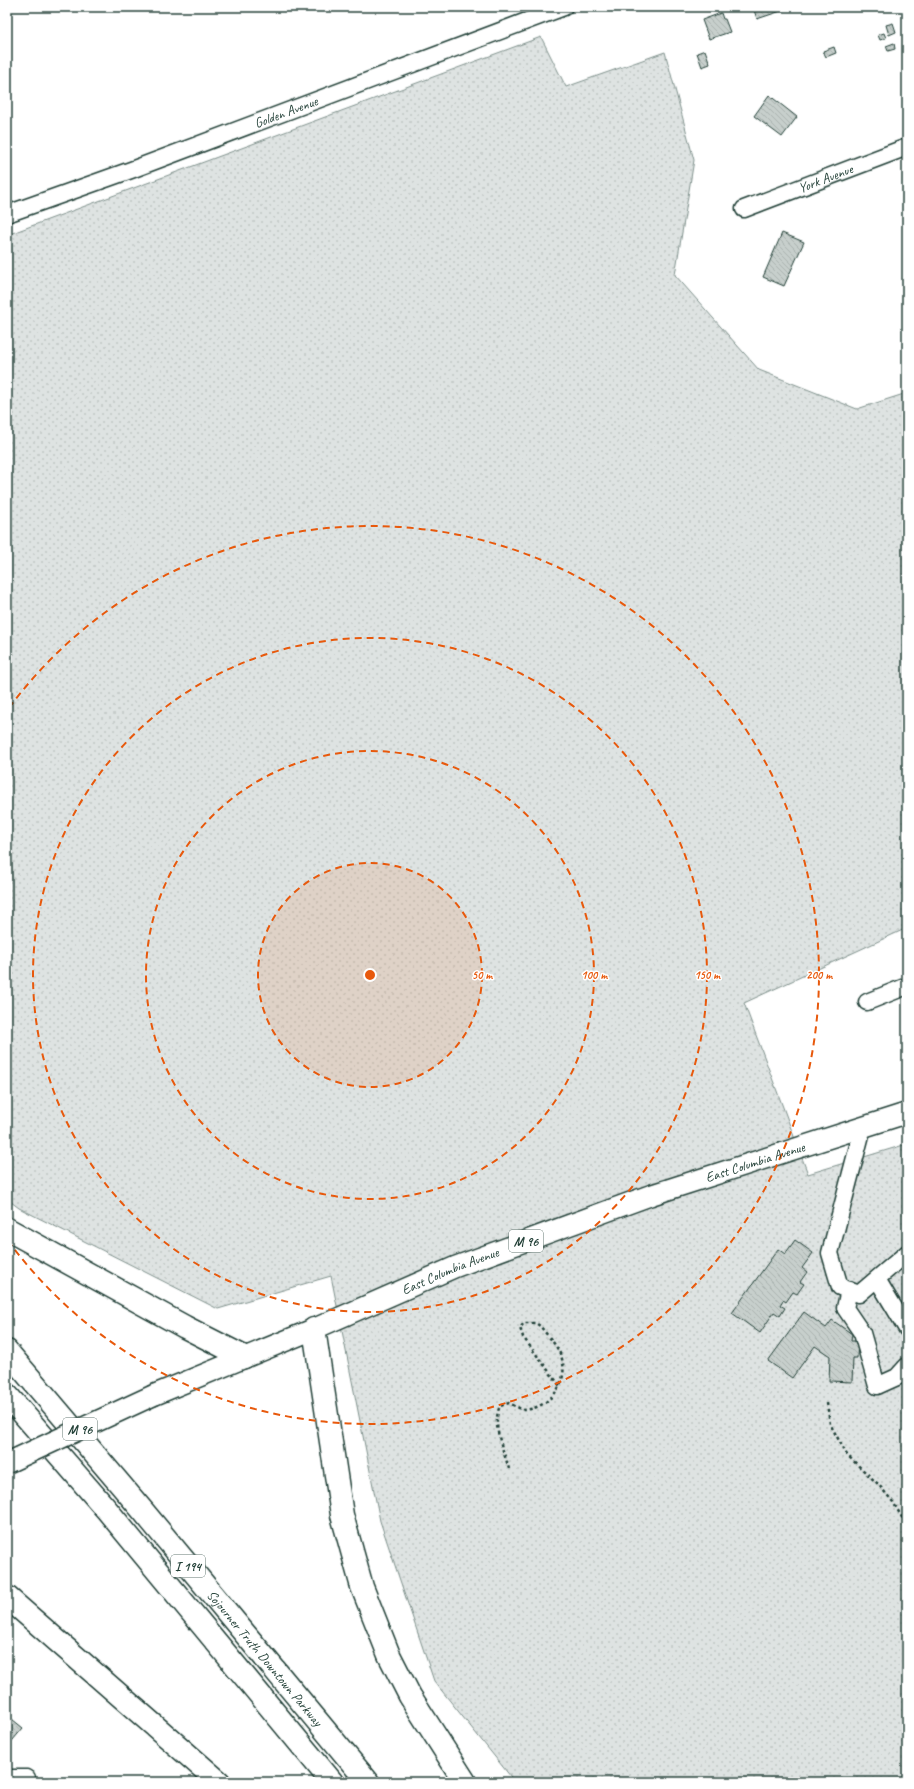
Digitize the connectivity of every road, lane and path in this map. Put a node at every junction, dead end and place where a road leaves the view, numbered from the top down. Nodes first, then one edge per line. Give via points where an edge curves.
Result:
1 (564, 7) edge
2 (546, 10) edge
3 (906, 150) edge
4 (744, 209) dead end
5 (7, 214) edge
6 (907, 986) edge
7 (867, 1002) dead end
8 (907, 1113) edge
9 (863, 1127) junction
10 (7, 1228) edge
11 (907, 1253) edge
12 (876, 1279) junction
13 (849, 1290) junction
14 (314, 1329) junction
15 (907, 1329) edge
16 (7, 1351) edge
17 (244, 1357) junction
18 (907, 1366) edge
19 (560, 1386) junction
20 (7, 1395) edge
21 (827, 1403) dead end
22 (7, 1463) edge
23 (509, 1469) dead end
24 (907, 1526) edge
25 (7, 1597) edge
26 (7, 1778) edge
27 (27, 1778) dead end
28 (219, 1782) edge
29 (332, 1782) edge
30 (368, 1782) edge
31 (465, 1782) edge

1 - 2 street, Golden Avenue
2 - 5 street, Golden Avenue via 131,170
3 - 4 street, York Avenue
6 - 7 street
8 - 9 main road, East Columbia Avenue / M 96
9 - 13 street via 830,1253 840,1287
9 - 14 main road, East Columbia Avenue / M 96 via 644,1198 455,1267
10 - 17 highway
11 - 12 street
12 - 13 street via 859,1294
12 - 15 street
13 - 18 street via 845,1308 862,1333 877,1386 897,1377
14 - 17 main road, East Columbia Avenue / M 96
14 - 31 highway via 342,1514 362,1586 389,1655 410,1696
16 - 30 highway, Sojourner Truth Downtown Parkway / I 194
17 - 22 main road, East Columbia Avenue / M 96, bridge via 154,1395
19 - 19 path via 564,1372 561,1356 540,1326 536,1323 524,1323 520,1328 523,1338
19 - 23 path via 551,1398 535,1408 523,1410 509,1403 500,1406 497,1411 498,1432
20 - 29 highway, Sojourner Truth Downtown Parkway / I 194 via 107,1510
21 - 24 path via 830,1424 846,1455 878,1484
25 - 28 highway
26 - 27 street

